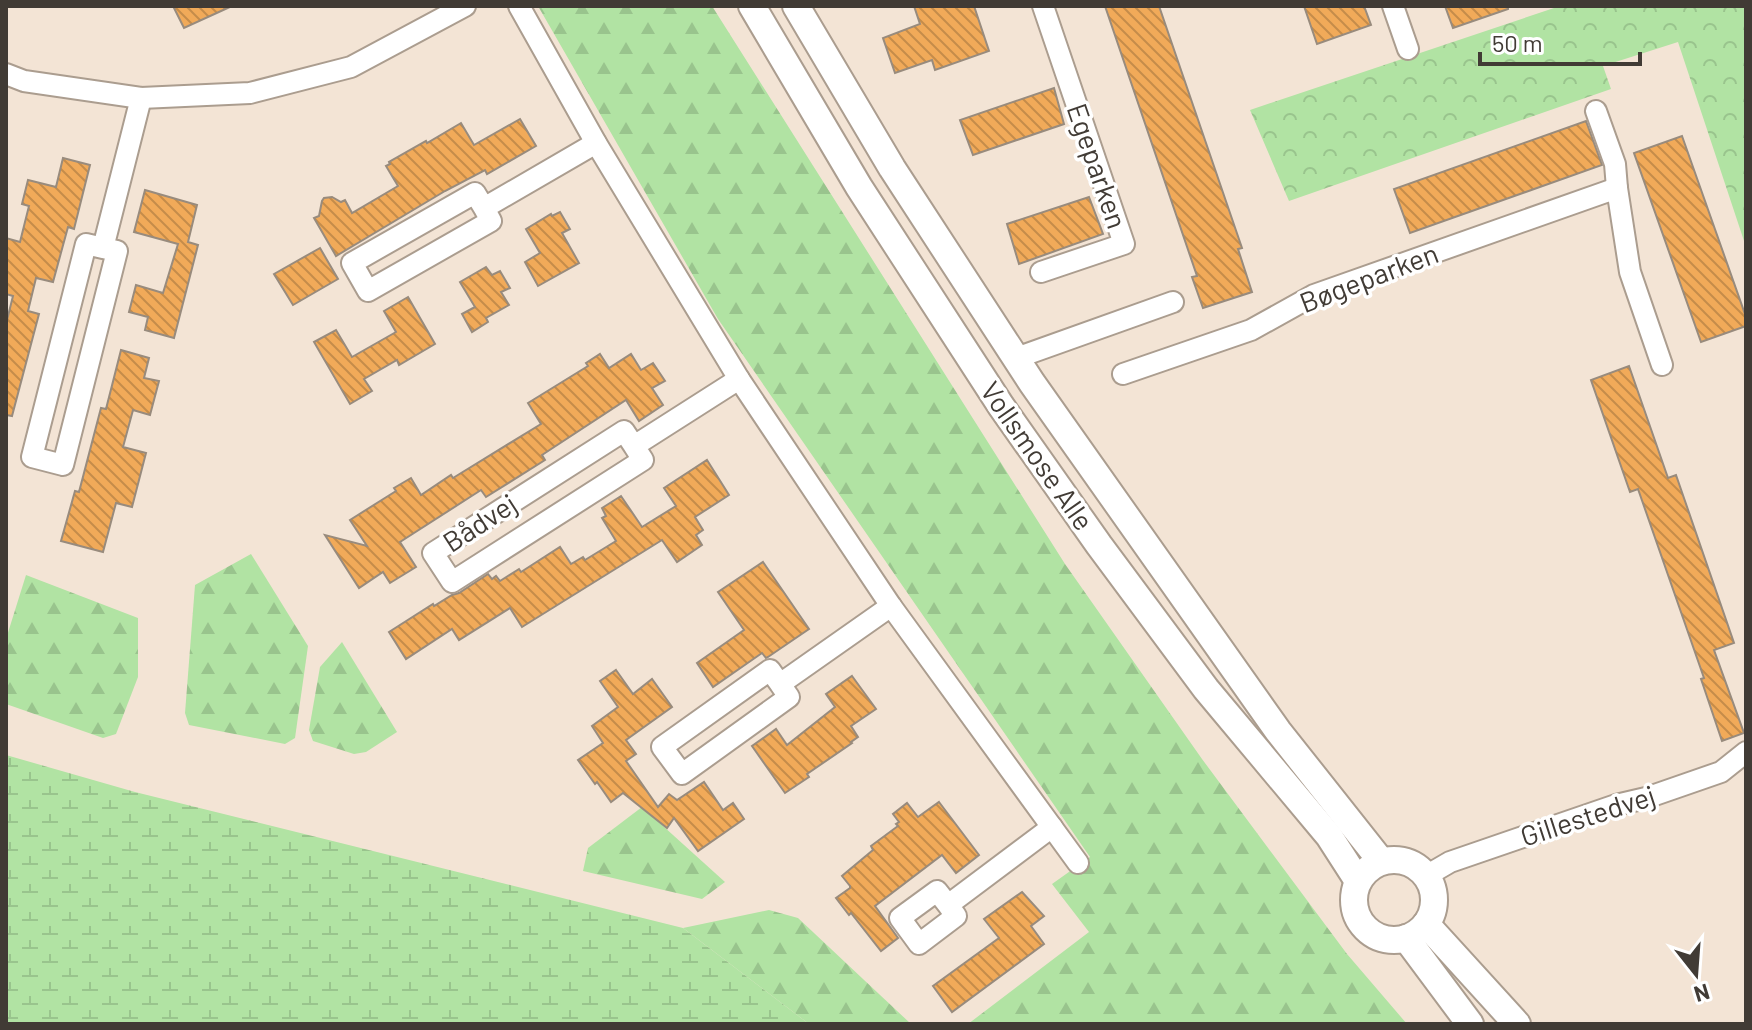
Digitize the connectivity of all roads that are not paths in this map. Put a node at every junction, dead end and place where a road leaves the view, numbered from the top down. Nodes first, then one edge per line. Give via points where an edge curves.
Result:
1 (465, 6) edge
2 (519, 6) edge
3 (752, 6) edge
4 (796, 6) edge
5 (1043, 6) edge
6 (1393, 6) edge
7 (1408, 49) dead end
8 (6, 74) edge
9 (141, 98) junction
10 (1596, 111) dead end
11 (596, 143) junction
12 (1617, 188) junction
13 (484, 208) junction
14 (103, 248) junction
15 (1041, 272) dead end
16 (1173, 302) dead end
17 (1016, 358) junction
18 (1662, 365) dead end
19 (1123, 374) dead end
20 (739, 379) junction
21 (634, 446) junction
22 (891, 606) junction
23 (780, 684) junction
24 (1746, 752) edge
25 (1052, 827) junction
26 (1381, 861) junction
27 (1078, 863) dead end
28 (1426, 876) junction
29 (1358, 881) junction
30 (948, 905) dead end
31 (1416, 931) junction
32 (1470, 1024) edge
33 (1517, 1024) edge

1 - 9 street via 351,67 250,93
2 - 11 street
3 - 29 street, Vollsmose Alle via 859,187 1001,406 1190,667 1329,836
4 - 17 street, Vollsmose Alle via 892,168
5 - 15 street, Egeparken via 1124,244
6 - 7 street
8 - 9 street
9 - 14 street
10 - 12 street via 1615,164
11 - 13 street
11 - 20 street
12 - 18 street via 1630,272
12 - 19 street, Bøgeparken via 1314,295 1251,330
13 - 13 street via 491,221 368,291 352,263 475,193
14 - 14 street via 86,244 32,457 63,465 117,251
16 - 17 street
17 - 26 street, Vollsmose Alle via 1278,731
20 - 21 street
20 - 22 street
21 - 21 street, Bådvej via 643,460 452,582 433,553 624,431
22 - 23 street
22 - 25 street
23 - 23 street via 789,697 682,774 662,747 770,670
24 - 28 street, Gillestedvej via 1721,772 1448,863
25 - 27 street
25 - 30 street
26 - 28 street via 1413,865
26 - 29 street
28 - 31 street via 1432,888 1432,913
29 - 31 street via 1354,908 1369,932 1394,940
31 - 32 street
31 - 33 street

